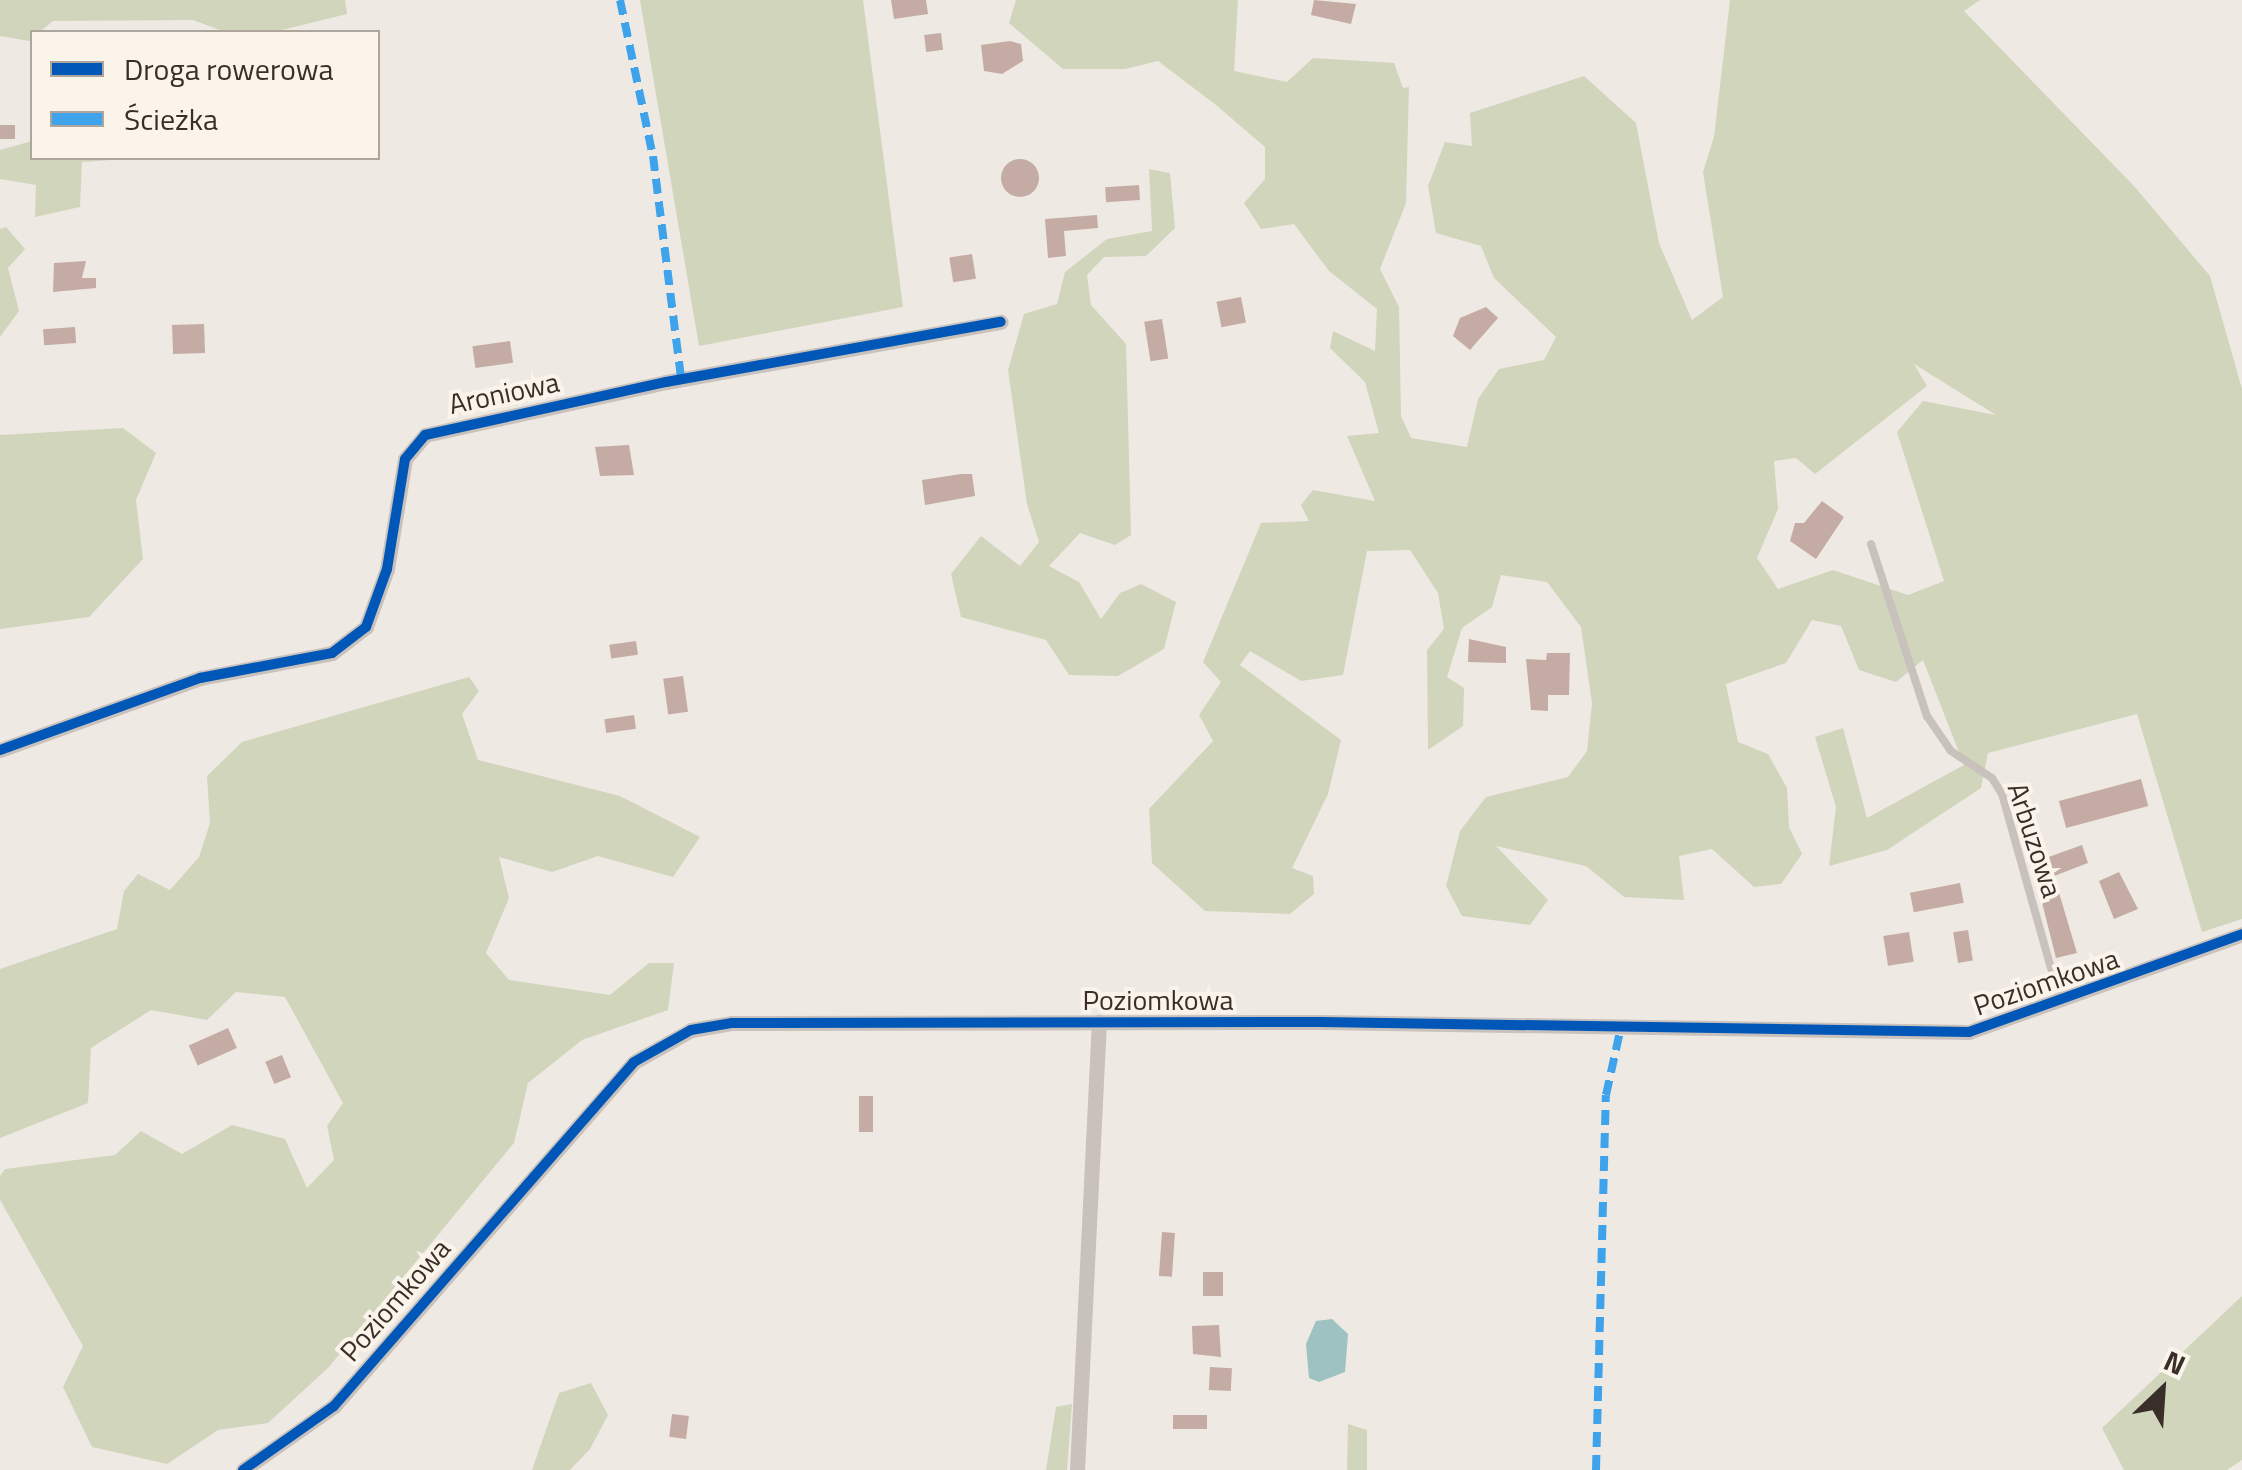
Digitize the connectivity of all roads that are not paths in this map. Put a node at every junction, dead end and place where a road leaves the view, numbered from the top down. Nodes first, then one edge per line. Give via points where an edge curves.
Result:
1 (1000, 322) dead end
2 (1871, 544) dead end
3 (0, 750) edge
4 (2242, 934) edge
5 (2061, 1004) junction
6 (1099, 1022) junction
7 (243, 1470) edge
8 (1077, 1470) edge

1 - 3 street, Aroniowa via 666,382 425,435 405,459 387,569 366,627 332,653 200,678
2 - 5 lane, Arbuzowa via 1927,716 1951,751 1992,778 2002,794
4 - 5 street, Poziomkowa
5 - 6 street, Poziomkowa via 1969,1032 1922,1034
6 - 7 street, Poziomkowa via 732,1022 660,1043 608,1092 334,1406
6 - 8 street

